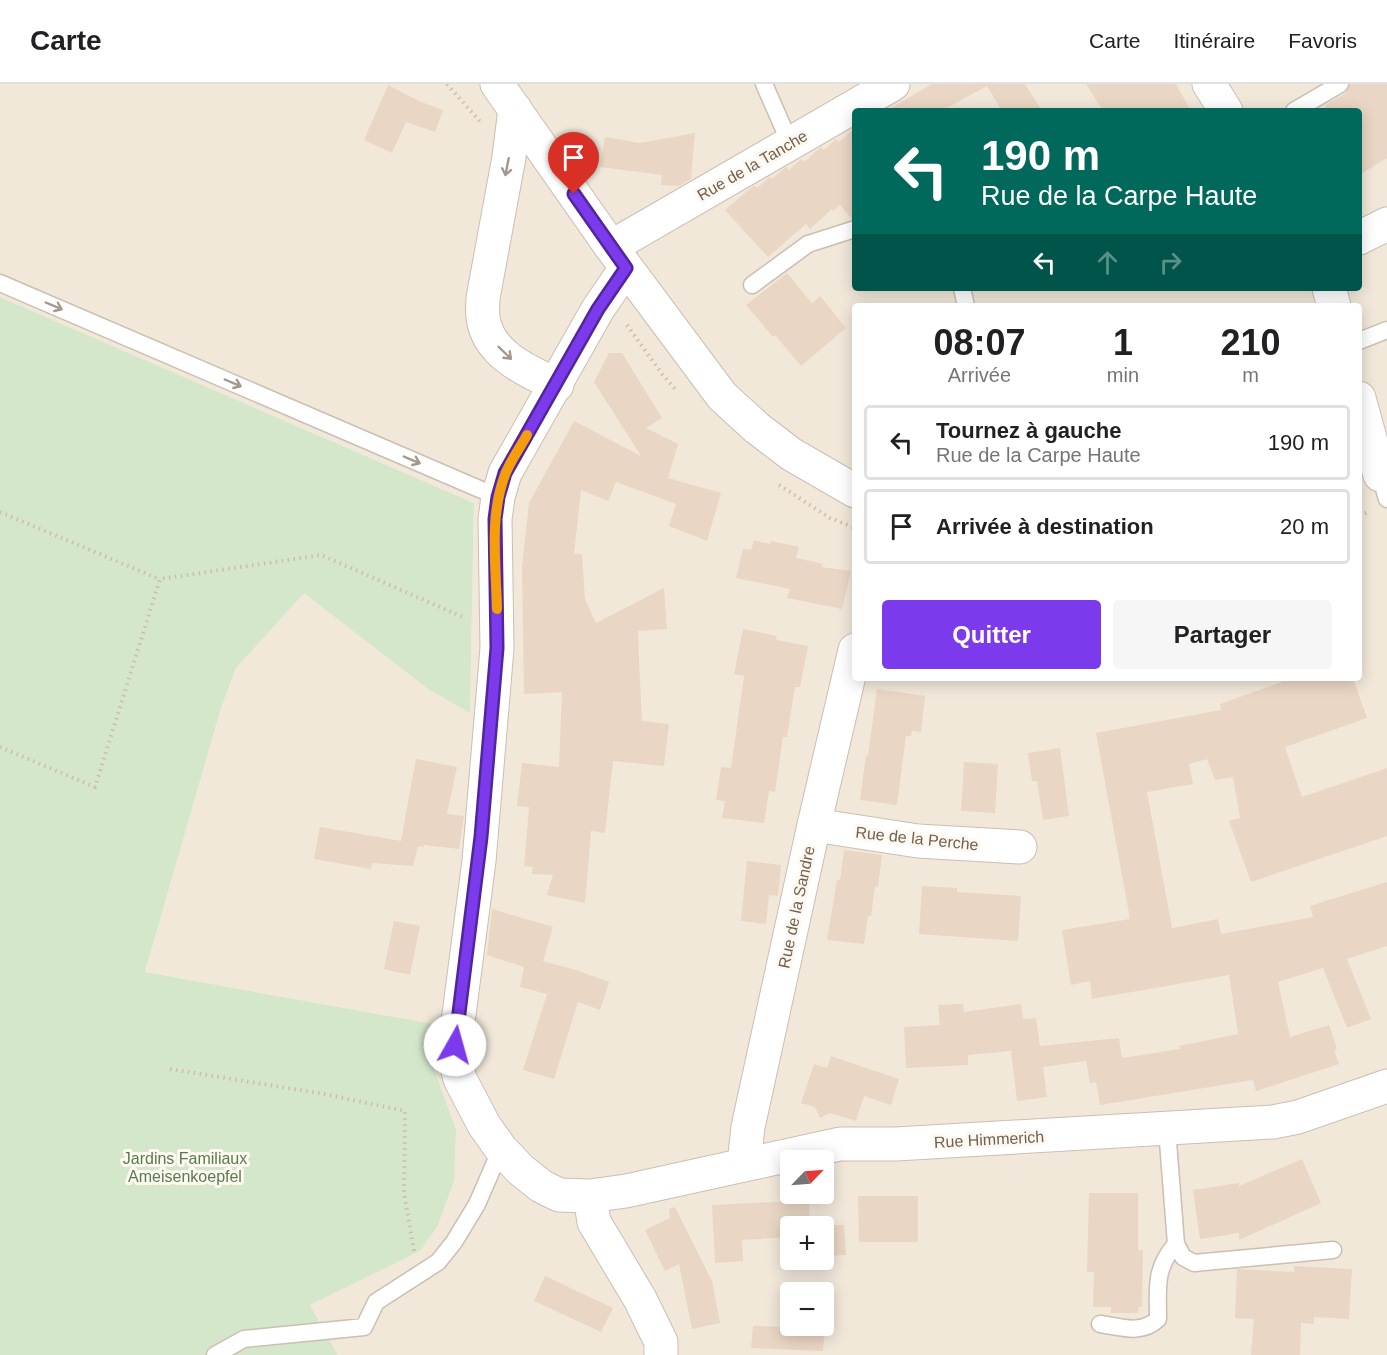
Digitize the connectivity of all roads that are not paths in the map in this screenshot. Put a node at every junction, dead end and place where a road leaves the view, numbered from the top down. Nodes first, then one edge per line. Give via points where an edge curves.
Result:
1 (764, 84) edge
2 (1209, 84) edge
3 (1340, 84) edge
4 (506, 97) edge
5 (882, 97) edge
6 (860, 108) edge
7 (1224, 108) edge
8 (1299, 108) edge
9 (852, 112) edge
10 (790, 143) junction
11 (1387, 224) edge
12 (852, 230) edge
13 (1362, 236) edge
14 (619, 257) junction
15 (0, 283) edge
16 (752, 285) dead end
17 (1387, 330) edge
18 (1362, 340) edge
19 (556, 385) junction
20 (1362, 411) edge
21 (1378, 482) edge
22 (852, 489) edge
23 (498, 497) junction
24 (852, 663) edge
25 (814, 825) junction
26 (1020, 847) dead end
27 (1387, 1086) edge
28 (1167, 1128) junction
29 (501, 1149) junction
30 (744, 1164) junction
31 (590, 1196) junction
32 (1176, 1244) junction
33 (1333, 1250) dead end
34 (1100, 1324) dead end
35 (215, 1355) edge
36 (661, 1355) edge

1 - 10 lane
2 - 7 street
3 - 8 lane
4 - 14 street
4 -> 19 street via 509,156 483,298 483,318 489,336 504,355
5 - 6 street, Rue de la Tanche
9 - 10 street, Rue de la Tanche
10 - 14 street, Rue de la Tanche
11 - 13 street
12 - 16 lane via 808,244
14 - 19 street, Rue Himmerich via 598,309
14 - 22 street via 722,396 790,454
15 -> 23 lane
17 - 18 lane
19 - 23 street, Rue Himmerich via 505,473
20 - 21 street
23 - 29 street, Rue Himmerich via 497,648 479,861 455,1045 460,1079
24 - 25 street, Rue de la Sandre
25 - 26 street, Rue de la Perche via 918,841
25 - 30 street, Rue de la Sandre via 751,1115
27 - 28 street, Rue Himmerich via 1273,1122
28 - 30 street, Rue Himmerich via 840,1144
28 - 32 lane
29 - 31 street, Rue Himmerich via 541,1186 559,1195
29 - 35 lane via 477,1204 454,1242 438,1262 376,1302 364,1327 244,1340
30 - 31 street, Rue Himmerich
31 - 36 street via 594,1222 640,1299 660,1342
32 - 33 lane via 1183,1257 1194,1263
32 - 34 lane via 1164,1258 1158,1280 1158,1318 1149,1327 1135,1329

